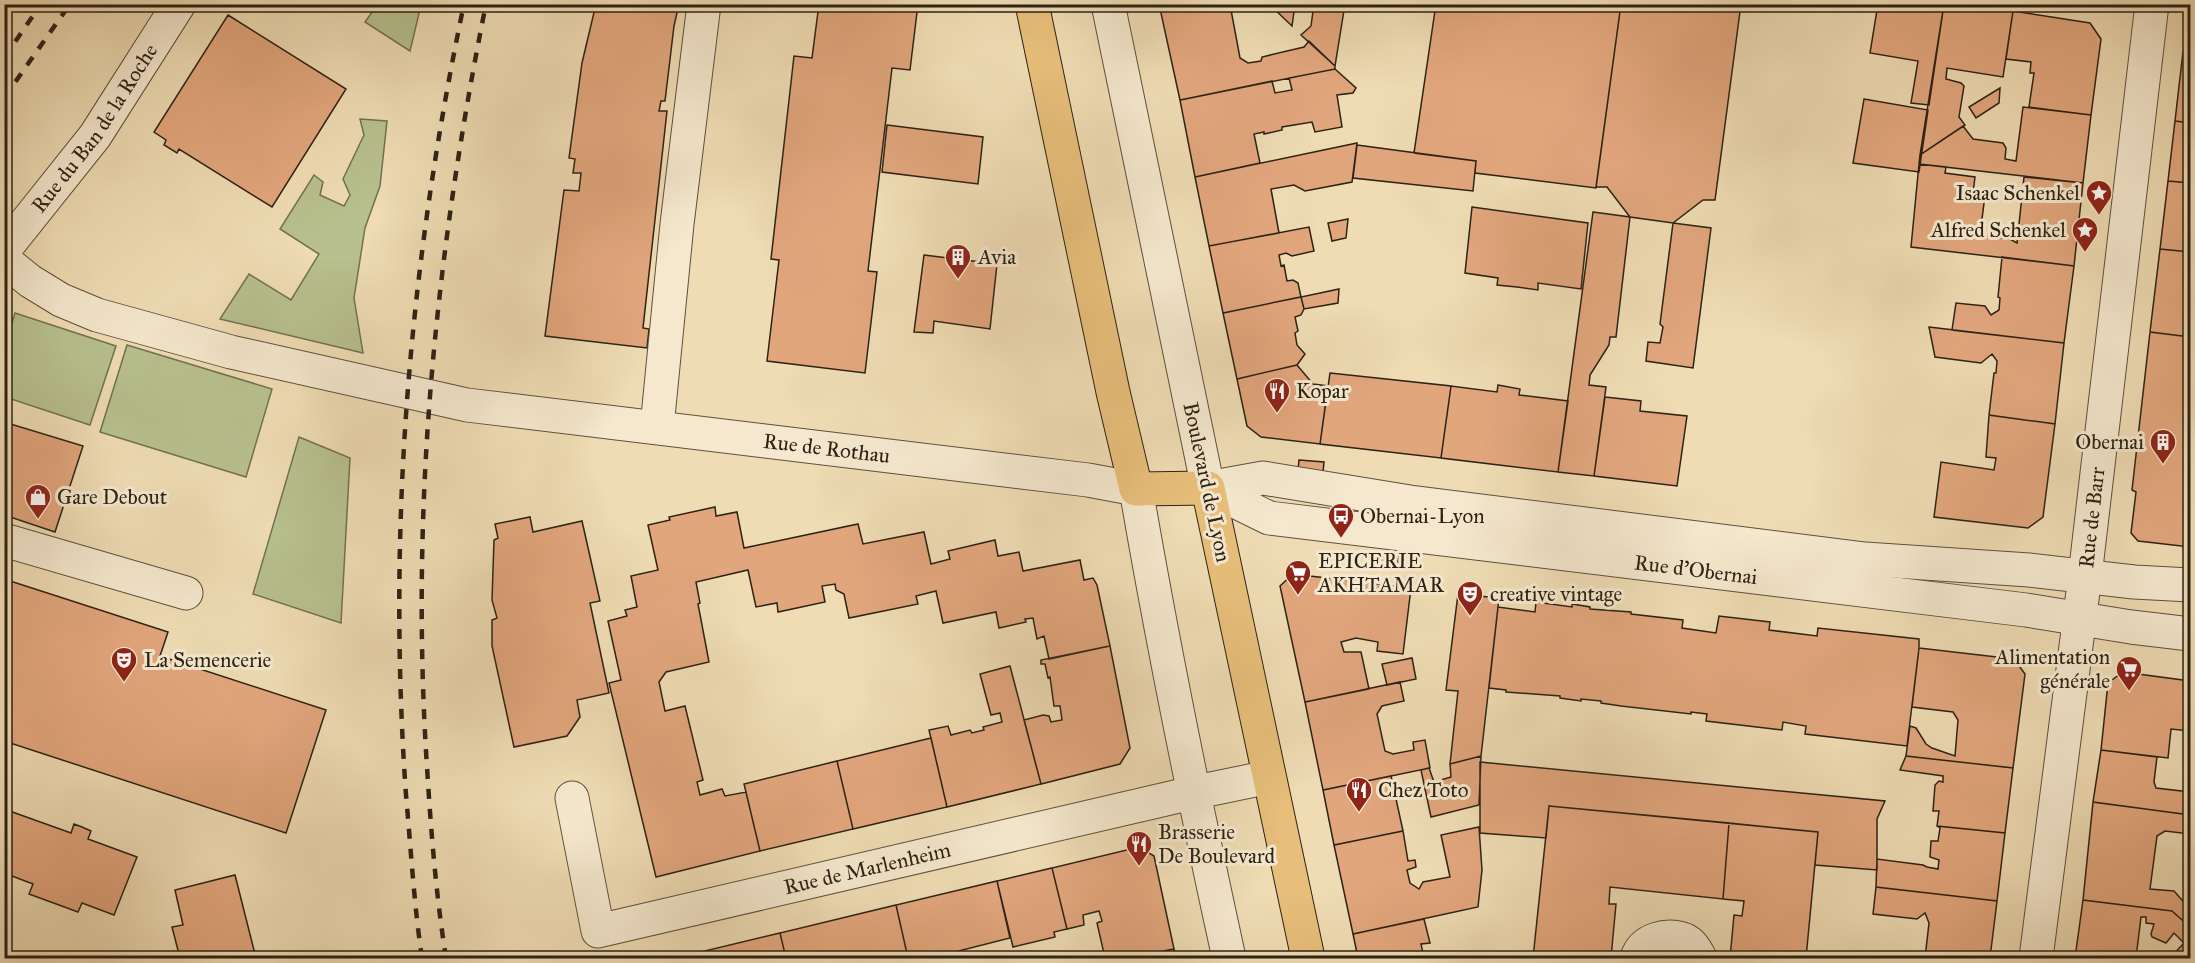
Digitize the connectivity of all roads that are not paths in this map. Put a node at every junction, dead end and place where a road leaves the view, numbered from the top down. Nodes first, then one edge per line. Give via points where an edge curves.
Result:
1 (179, 4) edge
2 (704, 4) edge
3 (1032, 4) edge
4 (1108, 4) edge
5 (2152, 4) edge
6 (4, 250) edge
7 (4, 260) edge
8 (657, 427) junction
9 (1208, 488) junction
10 (1136, 489) junction
11 (4, 540) edge
12 (2085, 576) junction
13 (2190, 585) edge
14 (186, 593) dead end
15 (2080, 618) junction
16 (2190, 621) edge
17 (2131, 627) junction
18 (2190, 634) edge
19 (1269, 777) junction
20 (1192, 793) junction
21 (572, 798) dead end
22 (1229, 958) edge
23 (1308, 958) edge
24 (1637, 958) edge
25 (1700, 958) edge
26 (2036, 958) edge

1 - 6 street, Rue du Ban de la Roche via 95,136
2 - 8 street
3 - 10 main road
4 - 9 street, Boulevard de Lyon
5 - 12 street, Rue de Barr
7 - 8 street, Rue de Rothau via 61,300 97,315 231,352 467,405
8 - 10 street, Rue de Rothau
9 - 10 main road, Rue d'Obernai
9 - 12 street, Rue d'Obernai via 1263,478 1410,502 1854,558
9 - 15 street, Rue d'Obernai via 1269,518
9 - 19 main road, Boulevard de Lyon
10 - 20 street
11 - 14 street
12 - 13 street, Rue d'Obernai
12 - 15 street, Rue de Barr
15 - 17 street, Rue d'Obernai
15 - 26 street, Rue de Barr
16 - 17 street
17 - 18 street, Rue d'Obernai
19 - 20 street, Rue de Marlenheim
19 - 23 main road, Boulevard de Lyon
20 - 21 street, Rue de Marlenheim via 598,931
20 - 22 street
24 - 25 street via 1646,943 1658,939 1684,940

